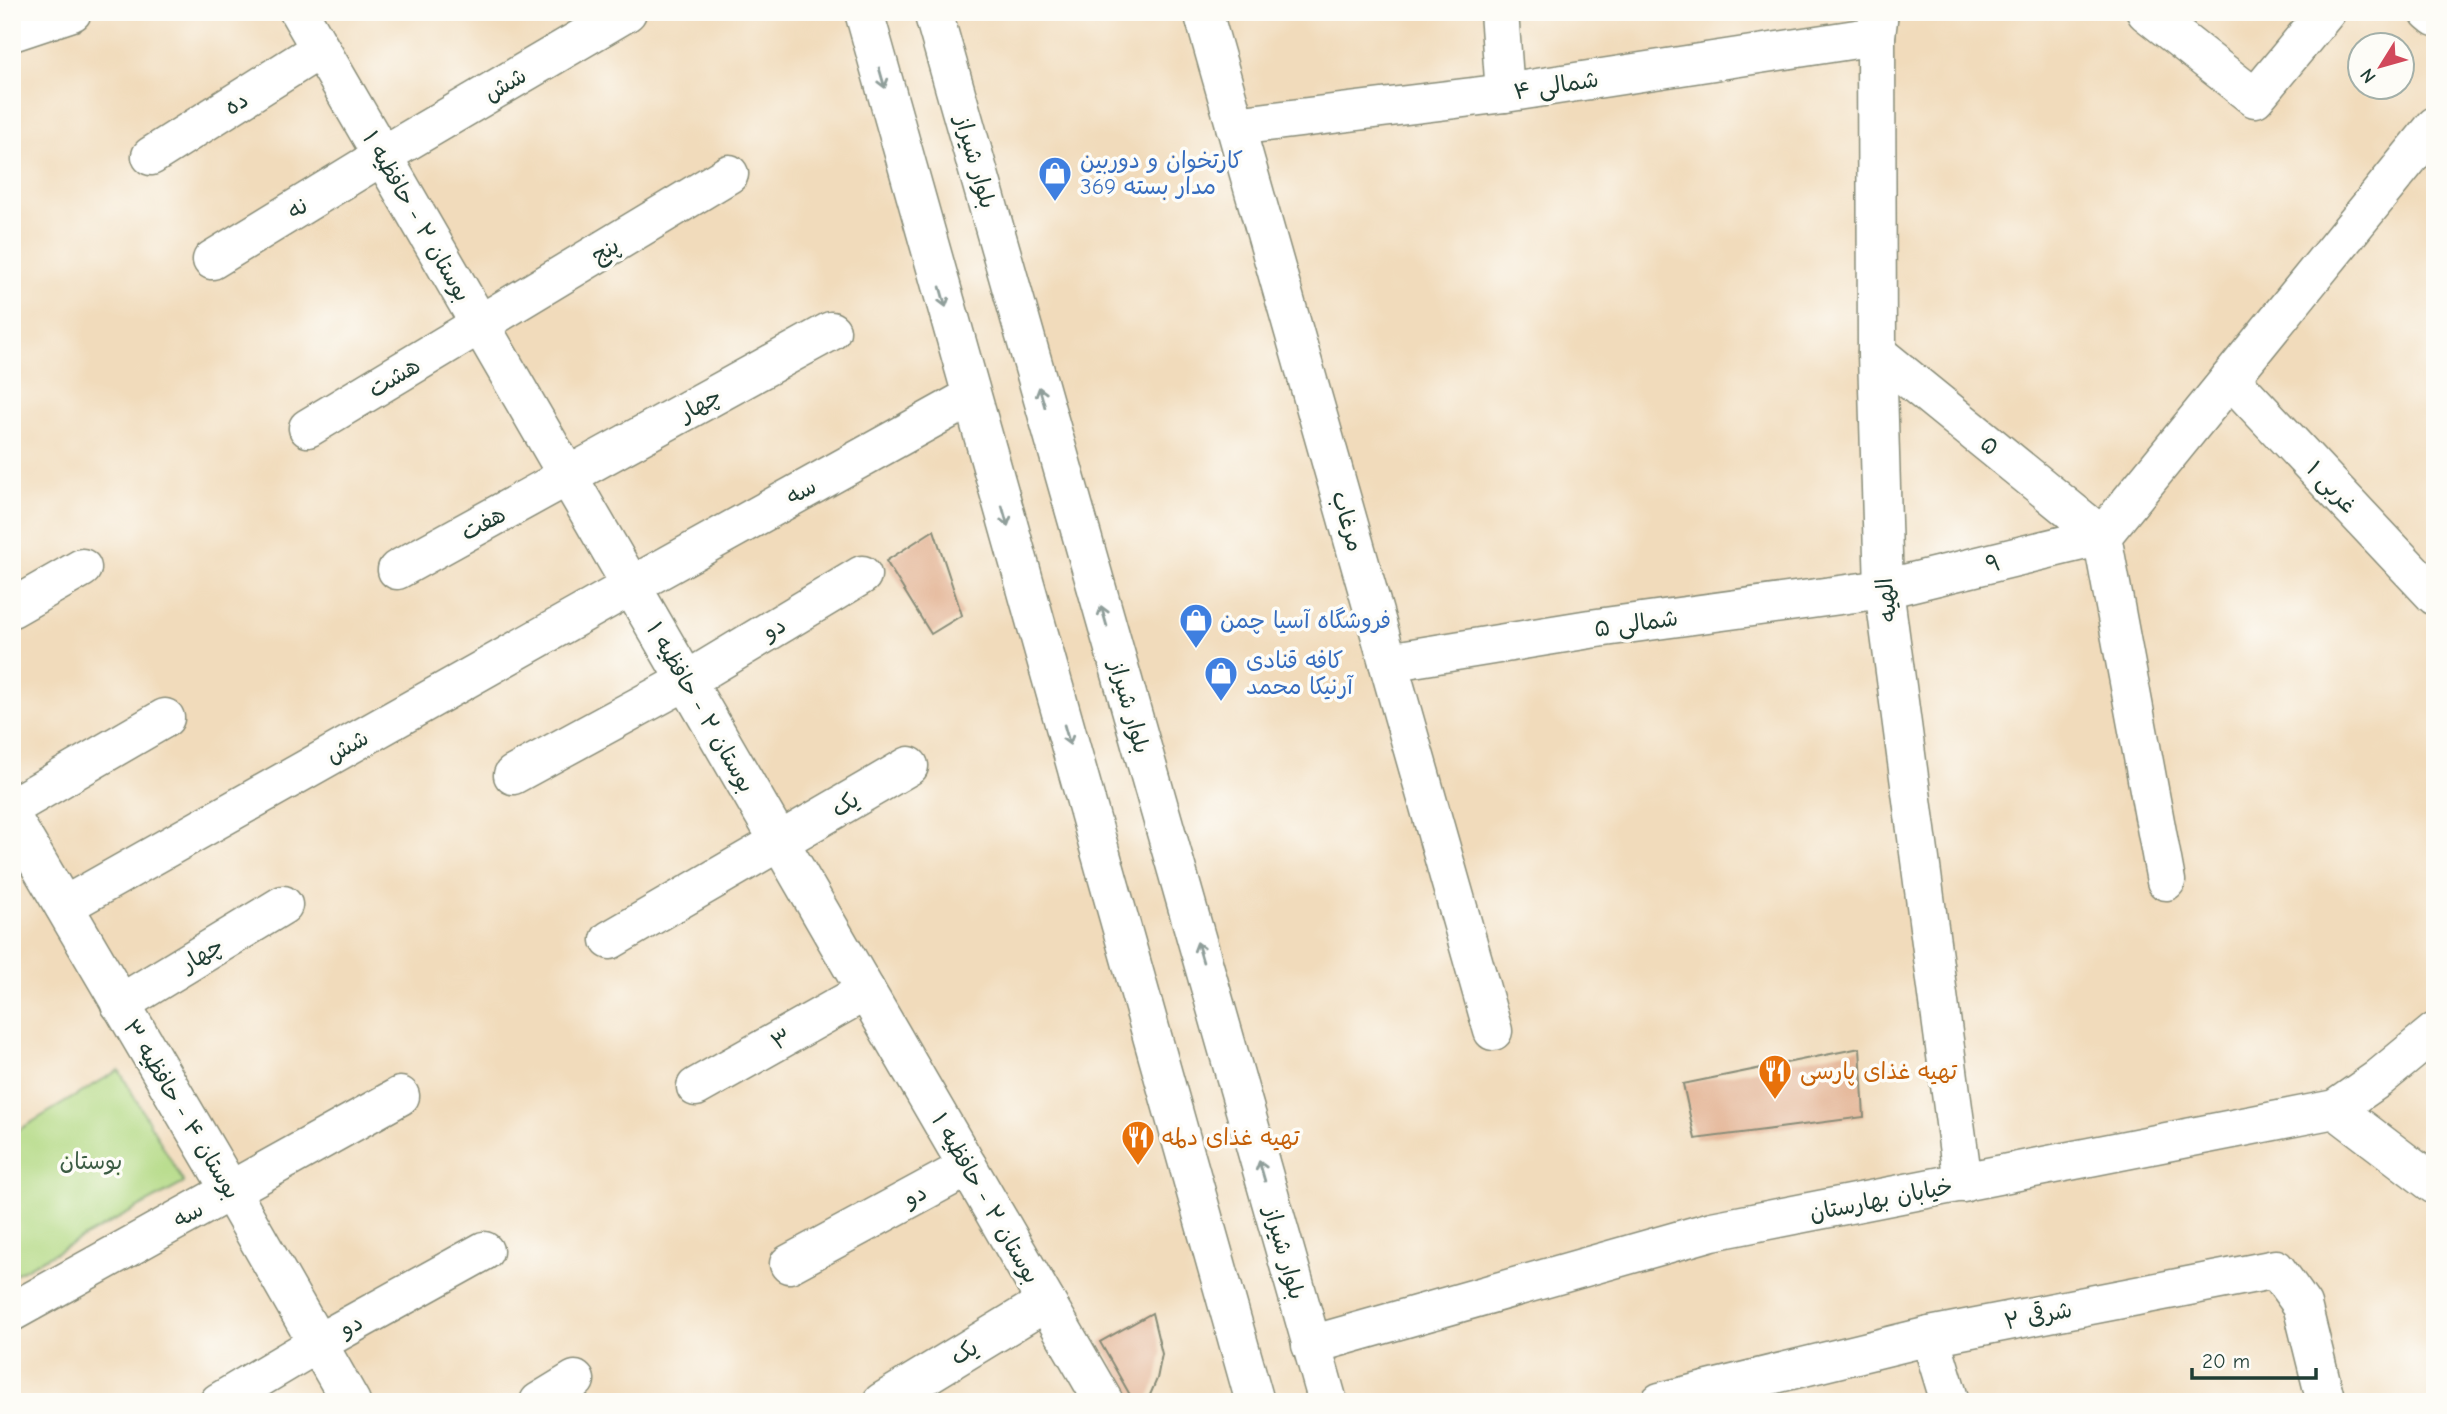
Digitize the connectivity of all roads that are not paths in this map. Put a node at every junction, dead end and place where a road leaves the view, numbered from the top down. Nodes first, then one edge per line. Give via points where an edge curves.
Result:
1 (72, 12) edge
2 (299, 12) edge
3 (627, 12) edge
4 (864, 12) edge
5 (933, 12) edge
6 (1203, 12) edge
7 (1499, 12) edge
8 (2146, 12) edge
9 (2326, 12) edge
10 (2429, 12) edge
11 (2435, 17) edge
12 (1877, 24) edge
13 (12, 32) edge
14 (320, 49) junction
15 (1505, 93) junction
16 (2435, 126) edge
17 (1235, 127) junction
18 (151, 156) dead end
19 (382, 156) junction
20 (729, 174) dead end
21 (212, 260) dead end
22 (481, 326) junction
23 (831, 331) dead end
24 (1878, 353) junction
25 (2230, 378) junction
26 (971, 397) junction
27 (307, 428) dead end
28 (568, 477) junction
29 (2102, 536) junction
30 (82, 568) dead end
31 (397, 569) dead end
32 (862, 575) dead end
33 (631, 586) junction
34 (1884, 589) junction
35 (2435, 596) edge
36 (12, 608) edge
37 (1388, 662) junction
38 (686, 681) junction
39 (165, 718) dead end
40 (909, 766) dead end
41 (513, 775) dead end
42 (12, 807) edge
43 (12, 818) edge
44 (780, 843) junction
45 (2166, 881) dead end
46 (283, 905) dead end
47 (64, 906) junction
48 (610, 940) dead end
49 (866, 990) junction
50 (120, 1004) junction
51 (1493, 1031) dead end
52 (2435, 1032) edge
53 (696, 1087) dead end
54 (400, 1096) dead end
55 (2335, 1109) junction
56 (968, 1167) junction
57 (1963, 1183) junction
58 (2435, 1185) edge
59 (230, 1190) junction
60 (484, 1251) dead end
61 (789, 1264) dead end
62 (1046, 1302) junction
63 (12, 1312) edge
64 (1930, 1336) junction
65 (318, 1343) junction
66 (1311, 1345) junction
67 (575, 1380) dead end
68 (219, 1402) edge
69 (351, 1402) edge
70 (539, 1402) edge
71 (881, 1402) edge
72 (1104, 1402) edge
73 (1255, 1402) edge
74 (1328, 1402) edge
75 (1660, 1402) edge
76 (1950, 1402) edge
77 (2326, 1402) edge

1 - 13 street
2 - 14 street, بوستان ۲ - حافظیه ۱
3 - 19 street, شش
4 -> 26 street
66 -> 5 street, بلوار شیراز
6 - 17 street, مرغاب
7 - 15 street
8 - 9 street via 2255,98
10 - 11 street
12 - 15 street, ۴ شمالی
12 - 24 street, الهیه
14 - 18 street, ده
14 - 19 street, بوستان ۲ - حافظیه ۱
15 - 17 street, ۴ شمالی
16 - 25 street
17 - 37 street, مرغاب
19 - 21 street, نه
19 - 22 street, بوستان ۲ - حافظیه ۱
20 - 22 street, پنج
22 - 27 street, هشت
22 - 28 street, بوستان ۲ - حافظیه ۱
23 - 28 street, چهار
24 - 29 street, ۵
24 - 34 street, الهیه
25 - 29 street
25 - 35 street, ۱ غربی
26 - 33 street, سه
26 -> 73 street
28 - 31 street, هفت
28 - 33 street, بوستان ۲ - حافظیه ۱
29 - 34 street, ۹
29 - 45 street
30 - 36 street
32 - 38 street, دو
33 - 38 street, بوستان ۲ - حافظیه ۱
33 - 47 street, شش
34 - 37 street, ۵ شمالی
34 - 57 street, الهیه
37 - 51 street, مرغاب
38 - 41 street
38 - 44 street, بوستان ۲ - حافظیه ۱
39 - 42 street
40 - 44 street, یک
43 - 47 street, بوستان ۴ - حافظیه ۳
44 - 48 street
44 - 49 street, بوستان ۲ - حافظیه ۱
46 - 50 street, چهار
47 - 50 street, بوستان ۴ - حافظیه ۳
49 - 53 street, ۳
49 - 56 street, بوستان ۲ - حافظیه ۱
50 - 59 street, بوستان ۴ - حافظیه ۳
52 - 55 street, خیابان بهارستان
54 - 59 street, سه
55 - 57 street, خیابان بهارستان
55 - 58 street
56 - 61 street, دو
56 - 62 street, بوستان ۲ - حافظیه ۱
57 - 66 street, خیابان بهارستان via 1712,1231
59 - 63 street, سه
59 - 65 street, بوستان ۴ - حافظیه ۳
60 - 65 street, دو
62 - 71 street, یک
62 - 72 street, بوستان ۲ - حافظیه ۱
64 - 75 street, ۲ شرقی
64 - 76 street
64 - 77 street, ۲ شرقی via 2276,1269 2302,1305
65 - 68 street, دو
65 - 69 street, بوستان ۴ - حافظیه ۳
66 - 74 street, بلوار شیراز
67 - 70 street

